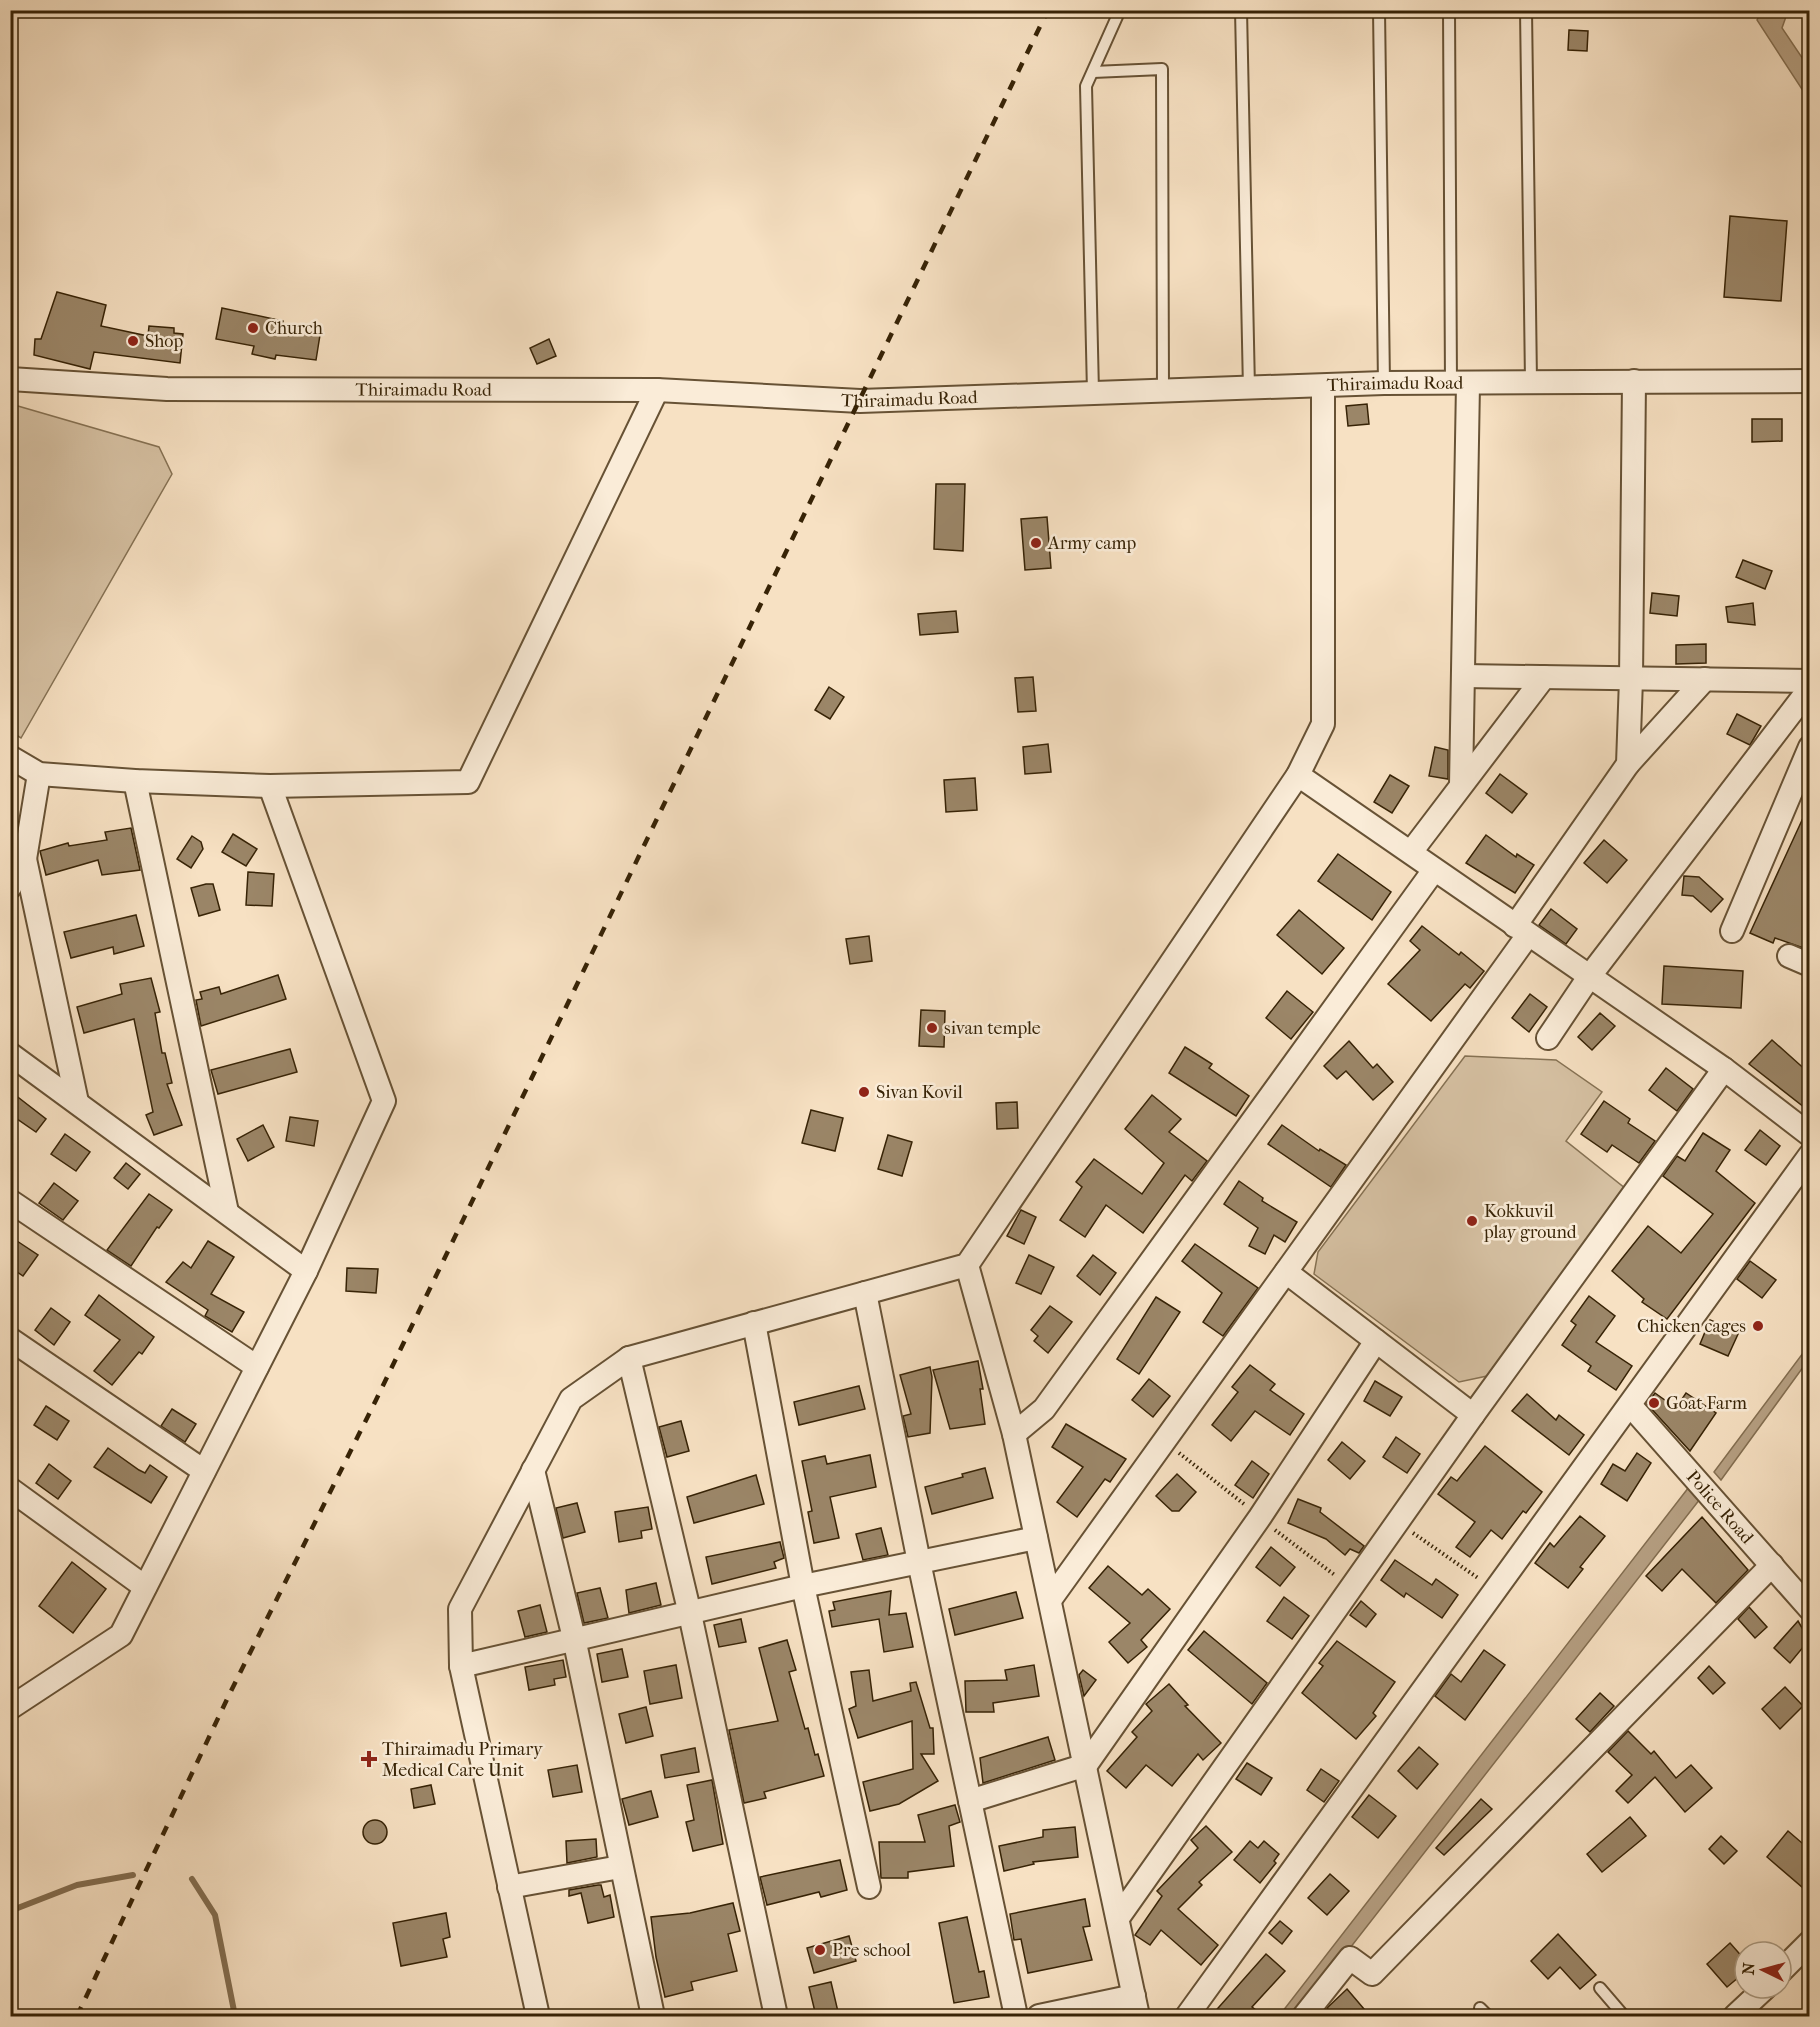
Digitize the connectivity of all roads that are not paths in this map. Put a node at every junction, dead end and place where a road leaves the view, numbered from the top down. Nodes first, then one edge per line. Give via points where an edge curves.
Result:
1 (1120, 10) edge
2 (1241, 10) edge
3 (1379, 10) edge
4 (1449, 10) edge
5 (1526, 10) edge
6 (1093, 72) junction
7 (10, 379) edge
8 (1531, 381) junction
9 (1634, 381) junction
10 (1809, 381) edge
11 (1384, 383) junction
12 (1460, 384) junction
13 (1323, 386) junction
14 (657, 390) junction
15 (1163, 390) junction
16 (1249, 390) junction
17 (1093, 392) junction
18 (1464, 676) junction
19 (1544, 677) junction
20 (1631, 678) junction
21 (1705, 680) junction
22 (1809, 681) edge
23 (1809, 688) edge
24 (1809, 747) edge
25 (10, 757) edge
26 (1628, 764) junction
27 (39, 774) junction
28 (1298, 776) junction
29 (135, 781) junction
30 (1461, 785) junction
31 (270, 786) junction
32 (1411, 852) junction
33 (25, 859) junction
34 (1434, 870) junction
35 (10, 887) edge
36 (1522, 930) junction
37 (1732, 931) dead end
38 (1589, 977) junction
39 (1548, 1038) dead end
40 (10, 1054) edge
41 (1724, 1069) junction
42 (77, 1102) junction
43 (1809, 1136) edge
44 (1809, 1155) edge
45 (10, 1201) edge
46 (227, 1212) junction
47 (967, 1265) junction
48 (306, 1270) junction
49 (1286, 1272) junction
50 (865, 1293) junction
51 (754, 1323) junction
52 (10, 1339) edge
53 (1376, 1341) junction
54 (629, 1358) junction
55 (257, 1367) junction
56 (1630, 1405) junction
57 (1473, 1415) junction
58 (1014, 1434) junction
59 (533, 1470) junction
60 (204, 1471) junction
61 (10, 1489) edge
62 (1036, 1538) junction
63 (919, 1562) junction
64 (1773, 1565) junction
65 (145, 1587) junction
66 (803, 1587) junction
67 (1050, 1600) junction
68 (1809, 1609) edge
69 (690, 1614) junction
70 (574, 1638) junction
71 (461, 1666) junction
72 (10, 1708) edge
73 (1086, 1765) junction
74 (970, 1801) junction
75 (620, 1867) junction
76 (509, 1887) junction
77 (869, 1887) dead end
78 (1118, 1918) junction
79 (1809, 1942) edge
80 (1793, 1959) edge
81 (1600, 1988) dead end
82 (1752, 2000) edge
83 (1136, 2006) edge
84 (1480, 2008) dead end
85 (538, 2016) edge
86 (653, 2016) edge
87 (776, 2016) edge
88 (1016, 2016) edge
89 (1039, 2016) edge
90 (1187, 2016) edge
91 (1304, 2016) edge
92 (1488, 2016) edge
93 (1624, 2016) edge
94 (1735, 2016) edge

1 - 6 lane
2 - 16 lane
3 - 11 lane
4 - 12 lane
5 - 8 lane
6 - 15 lane via 1162,69
6 - 17 lane via 1086,86
7 - 14 street, Thiraimadu Road via 167,389
8 - 9 street, Thiraimadu Road
8 - 12 street, Thiraimadu Road
9 - 10 street, Thiraimadu Road
9 - 20 street
11 - 12 street, Thiraimadu Road
11 - 13 street, Thiraimadu Road
12 - 18 street
13 - 16 street, Thiraimadu Road
13 - 28 street via 1323,724
14 - 17 street, Thiraimadu Road via 860,401
14 - 31 street via 468,782
15 - 16 street, Thiraimadu Road
15 - 17 street, Thiraimadu Road
18 - 19 street
18 - 30 street
19 - 20 street
19 - 30 street
20 - 21 street
20 - 26 street
21 - 22 street
21 - 26 street
23 - 38 street
24 - 37 street
25 - 27 street
26 - 36 street
27 - 29 street
27 - 33 street
28 - 32 street
28 - 47 street
29 - 31 street
29 - 46 street
30 - 32 street
31 - 48 street via 384,1101
32 - 34 street
33 - 35 street
33 - 42 street
34 - 36 street
34 - 58 street via 1044,1409
36 - 38 street
36 - 49 street
38 - 39 street
38 - 41 street
40 - 42 street
41 - 43 street
41 - 57 street
42 - 46 street
44 - 56 street
45 - 55 street
46 - 48 street
47 - 50 street
47 - 58 street
48 - 55 street
49 - 53 street
49 - 67 street
50 - 51 street
50 - 63 street
51 - 54 street
51 - 66 street
52 - 60 street
53 - 57 street
53 - 73 street via 1260,1517
54 - 59 street via 571,1399
54 - 69 street
55 - 60 street
56 - 64 street, Police Road
56 - 90 street
57 - 78 street
58 - 62 street
59 - 70 street
59 - 71 street via 460,1609
60 - 65 street
61 - 65 street
62 - 63 street
62 - 67 street
63 - 66 street
63 - 74 street
64 - 68 street, Police Road
64 - 91 street via 1372,1974 1350,1958
65 - 72 street via 121,1635
66 - 69 street
66 - 77 street
67 - 73 street
69 - 70 street
69 - 87 street
70 - 71 street
70 - 75 street
71 - 76 street
73 - 74 street
73 - 78 street
74 - 88 street
75 - 76 street
75 - 86 street
76 - 85 street
78 - 83 street
79 - 80 street
81 - 93 lane
82 - 94 street
83 - 89 street
84 - 92 lane

